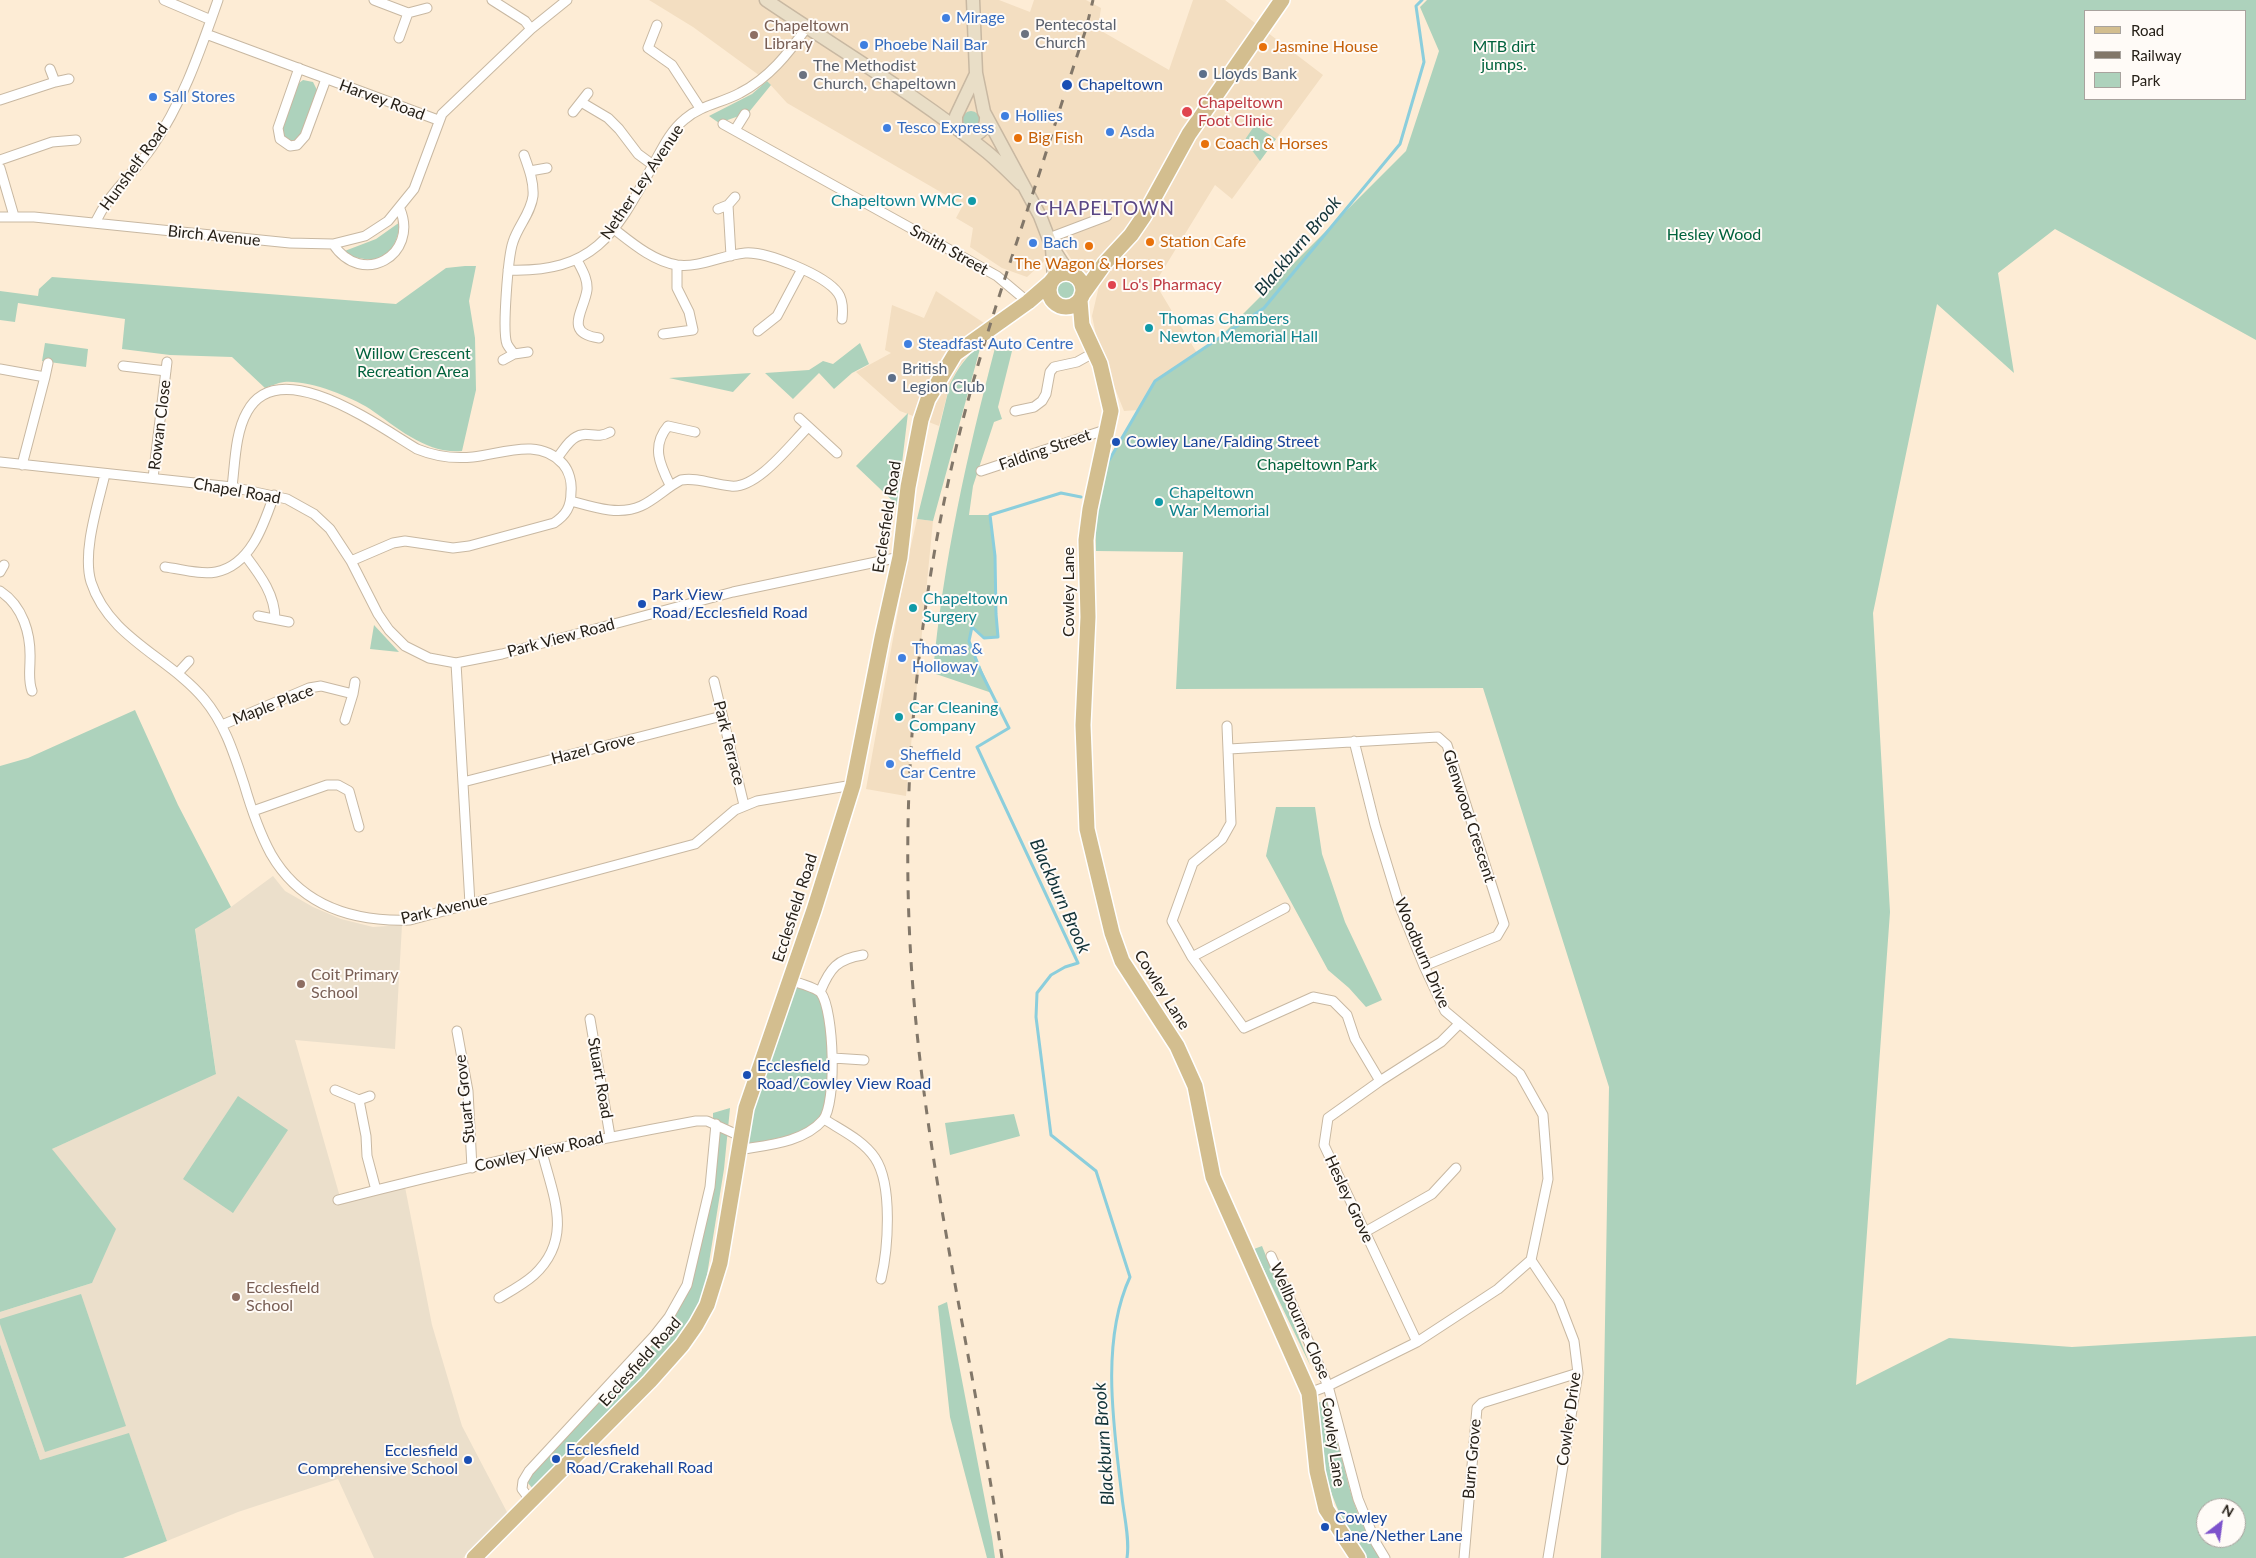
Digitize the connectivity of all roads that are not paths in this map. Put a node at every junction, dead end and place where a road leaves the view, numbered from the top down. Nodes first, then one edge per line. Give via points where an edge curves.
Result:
1 (164, 0) edge
2 (218, 0) edge
3 (374, 0) edge
4 (492, 0) edge
5 (567, 0) edge
6 (766, 0) edge
7 (973, 0) edge
8 (1282, 0) edge
9 (427, 8) dead end
10 (408, 12) junction
11 (211, 20) junction
12 (657, 25) dead end
13 (807, 27) junction
14 (531, 29) junction
15 (206, 34) junction
16 (399, 38) dead end
17 (299, 68) junction
18 (50, 69) dead end
19 (976, 73) junction
20 (69, 79) dead end
21 (326, 79) junction
22 (55, 82) junction
23 (588, 93) dead end
24 (0, 100) edge
25 (581, 102) junction
26 (700, 108) junction
27 (928, 109) junction
28 (959, 110) junction
29 (573, 112) dead end
30 (745, 114) dead end
31 (985, 114) junction
32 (438, 120) junction
33 (723, 124) dead end
34 (735, 130) junction
35 (962, 133) junction
36 (76, 140) dead end
37 (524, 155) dead end
38 (0, 160) edge
39 (653, 165) junction
40 (0, 168) edge
41 (547, 168) dead end
42 (530, 171) junction
43 (1021, 184) junction
44 (735, 197) dead end
45 (728, 205) junction
46 (400, 208) junction
47 (718, 209) dead end
48 (14, 216) junction
49 (1107, 216) dead end
50 (0, 217) edge
51 (95, 224) junction
52 (614, 229) junction
53 (1051, 242) junction
54 (333, 244) junction
55 (731, 256) junction
56 (577, 260) junction
57 (1105, 263) junction
58 (677, 265) junction
59 (508, 270) junction
60 (802, 270) junction
61 (1072, 274) junction
62 (1052, 280) junction
63 (1081, 297) junction
64 (1028, 302) junction
65 (1057, 304) junction
66 (842, 318) dead end
67 (1082, 325) junction
68 (758, 331) dead end
69 (663, 334) dead end
70 (599, 338) dead end
71 (528, 352) dead end
72 (1095, 352) junction
73 (514, 354) junction
74 (503, 360) dead end
75 (48, 363) dead end
76 (123, 366) dead end
77 (0, 369) edge
78 (45, 378) junction
79 (1015, 411) dead end
80 (800, 418) dead end
81 (808, 427) junction
82 (1108, 429) junction
83 (610, 432) dead end
84 (696, 432) dead end
85 (837, 453) dead end
86 (557, 458) junction
87 (0, 462) edge
88 (22, 465) junction
89 (981, 471) dead end
90 (105, 474) junction
91 (153, 478) junction
92 (670, 485) junction
93 (232, 487) junction
94 (274, 495) junction
95 (571, 501) junction
96 (245, 555) junction
97 (900, 557) junction
98 (352, 562) junction
99 (165, 567) dead end
100 (0, 591) edge
101 (258, 616) dead end
102 (275, 619) junction
103 (289, 622) dead end
104 (189, 661) dead end
105 (456, 663) junction
106 (178, 673) junction
107 (714, 681) dead end
108 (355, 682) dead end
109 (32, 691) dead end
110 (353, 694) junction
111 (722, 716) junction
112 (345, 720) dead end
113 (222, 725) junction
114 (1227, 726) dead end
115 (1354, 741) junction
116 (1229, 749) junction
117 (463, 782) junction
118 (854, 785) junction
119 (744, 805) junction
120 (253, 811) junction
121 (359, 827) dead end
122 (470, 904) junction
123 (1285, 908) dead end
124 (863, 955) dead end
125 (1192, 957) junction
126 (1424, 966) junction
127 (790, 980) junction
128 (820, 992) junction
129 (590, 1018) dead end
130 (1459, 1024) junction
131 (457, 1030) dead end
132 (833, 1058) junction
133 (867, 1060) dead end
134 (1380, 1081) junction
135 (336, 1090) dead end
136 (370, 1096) dead end
137 (359, 1100) junction
138 (824, 1119) junction
139 (716, 1124) junction
140 (610, 1136) junction
141 (739, 1143) junction
142 (542, 1152) junction
143 (472, 1168) junction
144 (1456, 1168) dead end
145 (376, 1190) junction
146 (338, 1200) dead end
147 (1364, 1232) junction
148 (1270, 1256) dead end
149 (1531, 1260) junction
150 (881, 1279) dead end
151 (499, 1298) dead end
152 (1417, 1342) junction
153 (1578, 1373) junction
154 (1328, 1386) junction
155 (1309, 1393) junction
156 (531, 1500) junction
157 (474, 1558) edge
158 (1358, 1558) edge
159 (1385, 1558) edge
160 (1464, 1558) edge
161 (1548, 1558) edge

1 - 11 street
2 - 11 street, Hunshelf Road
3 - 10 street
4 - 14 street via 525,21
5 - 14 street, Birch Avenue
6 - 13 main road
7 - 19 main road
8 - 57 main road via 1189,134 1131,236
9 - 10 street
10 - 16 street
11 - 15 street, Hunshelf Road
12 - 26 street via 648,48 672,65
13 - 26 street, Nether Ley Avenue via 774,69 756,84
13 - 27 main road
14 - 32 street, Birch Avenue
15 - 17 street, Harvey Road
15 - 51 street, Hunshelf Road via 188,82 152,148 110,196
17 - 21 street, Harvey Road
17 - 21 street, Harvey Road via 278,128 280,139 290,146 297,145 305,136
18 - 22 street
19 - 28 main road
19 - 31 main road
20 - 22 street
21 - 32 street, Harvey Road
22 - 24 street
23 - 25 street
25 - 29 street
25 - 39 street via 608,118 638,154
26 - 39 street, Nether Ley Avenue via 676,128
27 - 28 main road via 941,116 951,116
27 - 35 main road
28 - 31 main road via 970,105
28 - 35 main road via 956,124
30 - 34 street
31 - 35 main road via 985,126 979,134 969,136
31 - 43 main road
32 - 46 street, Birch Avenue via 414,189
33 - 34 street, Smith Street
34 - 64 street, Smith Street via 997,276
35 - 43 main road
36 - 38 street via 52,142
37 - 42 street
39 - 52 street, Nether Ley Avenue
40 - 48 street
41 - 42 street
42 - 59 street via 533,197 513,242
43 - 53 main road
44 - 45 street
45 - 47 street
45 - 55 street
46 - 54 street, Birch Avenue via 383,225 365,236
46 - 54 street via 404,231 395,252 385,260 374,265 349,261
48 - 50 street, Birch Avenue
48 - 51 street, Birch Avenue
49 - 53 street
51 - 54 street, Birch Avenue via 290,243
52 - 56 street, Nether Ley Avenue
52 - 58 street via 648,253
53 - 61 main road
53 - 62 main road
55 - 58 street
55 - 60 street via 745,253 770,255
56 - 59 street, Nether Ley Avenue via 544,269
56 - 70 street via 584,273 587,290 578,325 590,337
57 - 61 main road via 1090,272
57 - 63 main road
58 - 69 street via 677,288 689,312 693,330
59 - 73 street via 505,332 507,344
60 - 66 street via 822,279 836,291 841,300
60 - 68 street via 777,316
61 - 62 main road via 1061,274
61 - 63 main road via 1082,284
62 - 64 main road, Ecclesfield Road
62 - 65 main road via 1049,293
63 - 65 main road via 1071,306
63 - 67 main road, Cowley Lane
64 - 65 main road
64 - 97 main road, Ecclesfield Road via 955,354 928,399 908,486
65 - 67 main road, Cowley Lane
67 - 72 main road, Cowley Lane
71 - 73 street
72 - 79 street via 1077,362 1054,367 1042,401 1034,407
72 - 82 main road, Cowley Lane via 1111,411
73 - 74 street
75 - 78 street
76 - 91 street, Rowan Close via 167,367
77 - 78 street
78 - 88 street
80 - 81 street
81 - 85 street
81 - 92 street via 748,484 728,486 688,478
82 - 89 street, Falding Street
82 - 155 main road, Cowley Lane via 1086,540 1088,617 1083,725 1087,829 1122,961 1177,1046 1195,1086 1213,1177
83 - 86 street via 601,437 577,436
84 - 92 street via 668,426 659,439 660,462
86 - 93 street via 550,453 529,449 472,457 430,454 344,405 279,390 260,397 247,411
86 - 95 street via 570,476
87 - 88 street, Chapel Road
88 - 90 street, Chapel Road
90 - 91 street, Chapel Road
90 - 106 street, Park Avenue via 89,549 90,581 100,603 120,628
91 - 93 street, Chapel Road
92 - 95 street via 654,498 630,509 602,509
93 - 94 street, Chapel Road
94 - 96 street via 265,520
94 - 98 street, Chapel Road via 314,514 330,529
95 - 98 street via 562,517 554,523 491,541 453,548 400,542 380,547
96 - 99 street via 228,568 215,572
96 - 102 street via 268,589
97 - 105 street, Park View Road via 733,592 502,654
97 - 118 main road, Ecclesfield Road
98 - 105 street, Chapel Road via 378,614 405,646 429,658
100 - 109 street via 17,608 27,626
101 - 102 street
102 - 103 street
104 - 106 street
105 - 117 street
106 - 113 street, Park Avenue via 204,698
107 - 111 street, Park Terrace
108 - 110 street
110 - 112 street
110 - 113 street, Maple Place via 327,687 309,688
111 - 117 street, Hazel Grove
111 - 119 street, Park Terrace
113 - 120 street, Park Avenue
114 - 116 street
115 - 116 street, Glenwood Crescent
115 - 126 street, Woodburn Drive via 1400,907
115 - 126 street, Glenwood Crescent via 1438,737 1447,745 1504,924 1497,936
116 - 125 street via 1231,823 1222,839 1193,863 1172,921
117 - 122 street
118 - 119 street, Park Avenue
118 - 127 main road, Ecclesfield Road
119 - 122 street, Park Avenue via 694,844
120 - 121 street via 327,785 338,785 349,791
120 - 122 street, Park Avenue via 272,855 289,877 311,897 346,914 377,920 410,920
123 - 125 street
124 - 128 street via 848,958 831,969
125 - 134 street via 1244,1028 1314,997 1333,1001 1347,1015 1355,1039
126 - 130 street, Woodburn Drive via 1445,1011
127 - 128 street
127 - 141 main road, Ecclesfield Road via 746,1108
128 - 132 street via 827,1005
129 - 140 street, Stuart Road
130 - 134 street, Hesley Grove via 1441,1042
130 - 149 street, Woodburn Drive via 1520,1074 1544,1115 1548,1180
131 - 143 street, Stuart Grove via 468,1092
132 - 133 street
132 - 138 street via 831,1096
134 - 147 street, Hesley Grove via 1328,1118 1324,1145
135 - 137 street
136 - 137 street
137 - 145 street via 367,1156
138 - 141 street via 806,1134 774,1144
138 - 150 street via 862,1144 876,1159 885,1186 887,1225
139 - 140 street, Cowley View Road via 696,1120
139 - 141 street, Cowley View Road
139 - 156 street, Ecclesfield Road via 710,1187 687,1286 669,1318 654,1336 529,1471 522,1489
140 - 142 street, Cowley View Road
141 - 156 main road, Ecclesfield Road via 720,1263 707,1305 696,1325 650,1381
142 - 143 street, Cowley View Road
142 - 151 street via 557,1212 559,1228 555,1244 536,1274
143 - 145 street, Cowley View Road
144 - 147 street via 1432,1194
145 - 146 street, Cowley View Road
147 - 152 street, Hesley Grove
148 - 154 street, Wellbourne Close
149 - 152 street via 1498,1289
149 - 153 street, Cowley Drive via 1559,1302 1574,1341
152 - 154 street
153 - 160 street, Burn Grove via 1482,1403 1477,1408
153 - 161 street, Cowley Drive
154 - 155 street
154 - 159 street via 1358,1499
155 - 158 main road, Cowley Lane via 1317,1471 1326,1509
156 - 157 main road, Ecclesfield Road

